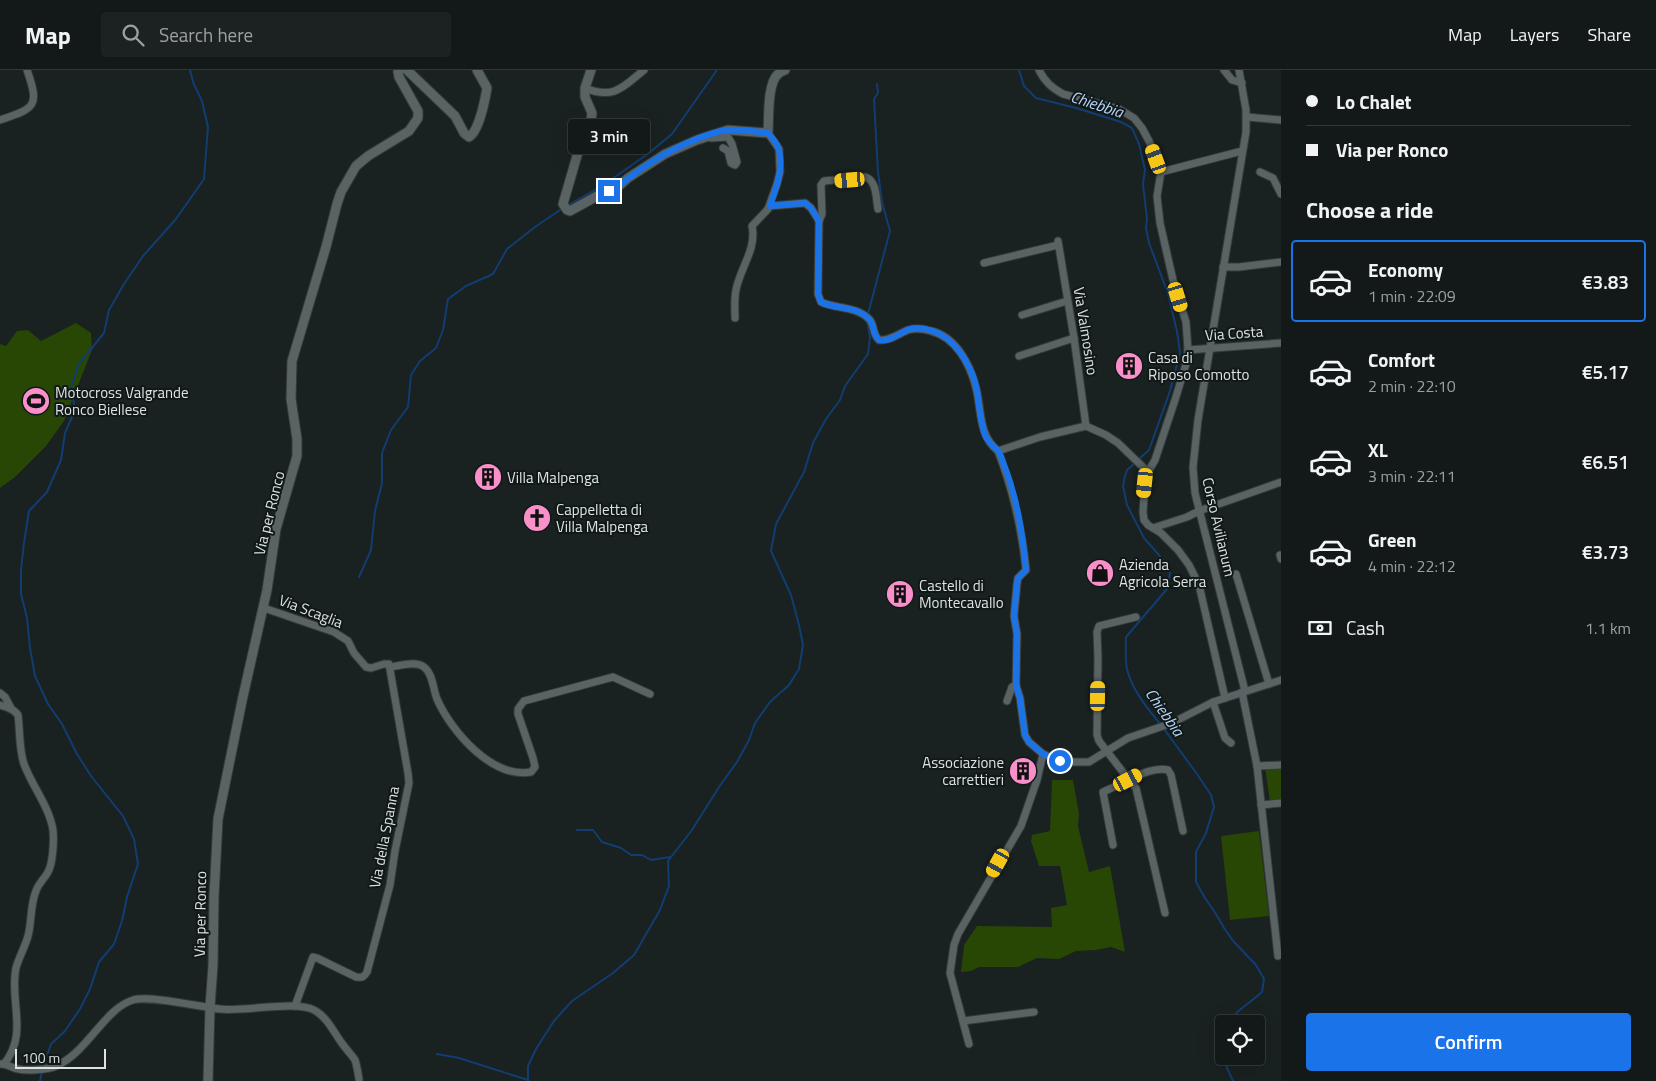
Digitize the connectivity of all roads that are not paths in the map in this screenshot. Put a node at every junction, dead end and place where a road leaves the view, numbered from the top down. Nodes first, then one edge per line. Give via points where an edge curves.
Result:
1 (26, 70) edge
2 (400, 70) edge
3 (407, 70) edge
4 (477, 70) edge
5 (591, 70) edge
6 (644, 70) edge
7 (785, 70) edge
8 (1039, 70) edge
9 (1224, 70) edge
10 (1239, 70) edge
11 (1242, 83) junction
12 (585, 88) junction
13 (1247, 118) junction
14 (0, 120) edge
15 (1281, 120) edge
16 (768, 133) junction
17 (698, 140) junction
18 (723, 148) dead end
19 (1242, 151) junction
20 (1161, 172) junction
21 (1260, 172) dead end
22 (1281, 194) edge
23 (770, 206) junction
24 (878, 209) dead end
25 (819, 221) junction
26 (1281, 262) edge
27 (984, 264) dead end
28 (1223, 267) junction
29 (1068, 301) junction
30 (1022, 315) dead end
31 (735, 318) dead end
32 (1074, 338) junction
33 (1281, 343) edge
34 (1210, 348) junction
35 (1188, 350) junction
36 (1019, 356) dead end
37 (1086, 426) junction
38 (998, 451) junction
39 (1148, 472) junction
40 (1281, 482) edge
41 (1199, 511) junction
42 (1153, 528) junction
43 (1236, 574) dead end
44 (264, 608) junction
45 (1136, 617) dead end
46 (391, 667) junction
47 (1281, 680) edge
48 (1269, 684) junction
49 (1016, 685) junction
50 (1243, 692) junction
51 (0, 693) edge
52 (650, 694) dead end
53 (1225, 698) junction
54 (1007, 701) dead end
55 (1213, 702) junction
56 (0, 705) edge
57 (10, 708) junction
58 (1231, 743) dead end
59 (1107, 751) junction
60 (1043, 754) junction
61 (1281, 765) edge
62 (1257, 766) junction
63 (1128, 780) junction
64 (1281, 803) edge
65 (1261, 805) junction
66 (1183, 831) dead end
67 (1113, 845) dead end
68 (1165, 912) dead end
69 (1278, 956) dead end
70 (295, 1006) junction
71 (210, 1007) junction
72 (1034, 1012) dead end
73 (963, 1021) junction
74 (969, 1044) dead end
75 (2, 1064) edge
76 (360, 1079) dead end
77 (208, 1081) edge

1 - 14 street via 33,88 29,108
2 - 44 street, Via per Ronco via 399,77 418,112 418,118 409,131 356,166 341,192 292,361 291,399 297,456 276,529
3 - 4 street via 455,116 469,136 474,134 480,118 487,88
5 - 12 street
6 - 12 street via 615,92 603,93
7 - 16 street via 777,74 771,89
8 - 20 street via 1044,81 1056,90 1120,109 1134,118 1149,141
9 - 11 street via 1232,80
10 - 11 street, Corso Avilianum
11 - 13 street, Corso Avilianum
12 - 17 street via 592,113 581,142 565,207 572,211 619,186 665,154
13 - 15 street
13 - 19 street, Corso Avilianum
16 - 17 street via 728,130
16 - 23 street via 778,146 780,160 778,184
17 - 18 street via 728,137 735,164 731,163 728,151
19 - 20 street
19 - 28 street, Corso Avilianum
20 - 35 street via 1157,196 1160,223 1186,322
21 - 22 street via 1273,178
23 - 25 street via 805,203
23 - 31 street via 752,226 754,235 736,289
24 - 25 street via 869,178 824,181
25 - 38 street via 819,300 867,317 879,340 920,329 939,333 949,340 957,347 972,375 986,438
26 - 28 street
27 - 29 street, Via Valmosino via 1058,243
28 - 34 street, Corso Avilianum
29 - 30 street
29 - 32 street, Via Valmosino
32 - 36 street
32 - 37 street, Via Valmosino
33 - 34 street, Via Costa
34 - 35 street, Via Costa
34 - 41 street, Corso Avilianum via 1192,467
35 - 39 street via 1176,400
37 - 38 street
37 - 39 street via 1106,435
38 - 49 street via 1010,480 1026,570 1018,578 1014,616
39 - 42 street via 1143,512 1144,520
40 - 41 street
41 - 42 street
41 - 50 street, Corso Avilianum
42 - 53 street via 1178,550 1199,585
43 - 48 street
44 - 46 street, Via Scaglia via 334,632 348,641 366,667 384,664
44 - 71 street, Via per Ronco via 218,819
45 - 59 street via 1099,626 1097,632 1097,735
46 - 52 street via 416,664 424,667 442,709 471,747 490,762 525,773 535,767 518,714 524,701 613,677
46 - 70 street, Via della Spanna via 409,783 390,885 367,972 361,978 312,957
47 - 48 street
48 - 50 street
49 - 54 street via 1012,687
49 - 60 street via 1025,735
50 - 53 street
50 - 62 street, Corso Avilianum
51 - 57 street
53 - 55 street
55 - 58 street via 1225,738
55 - 59 street via 1172,723 1122,741
56 - 57 street
57 - 75 street via 18,715 24,765 49,819 53,839 52,862 36,889 28,935 17,966 14,987 18,1030 10,1057
59 - 60 street via 1089,762 1080,763 1060,761
59 - 63 street
60 - 73 street via 1021,826 954,946 950,973
61 - 62 street
62 - 65 street, Corso Avilianum
63 - 66 street via 1168,770
63 - 67 street via 1103,792
63 - 68 street via 1136,788
64 - 65 street
65 - 69 street, Corso Avilianum
70 - 71 street via 220,1010
70 - 76 street via 312,1008 320,1013 355,1060
71 - 75 street via 134,999 114,1011 86,1043 56,1066 18,1069
71 - 77 street, Via per Ronco
72 - 73 street
73 - 74 street

